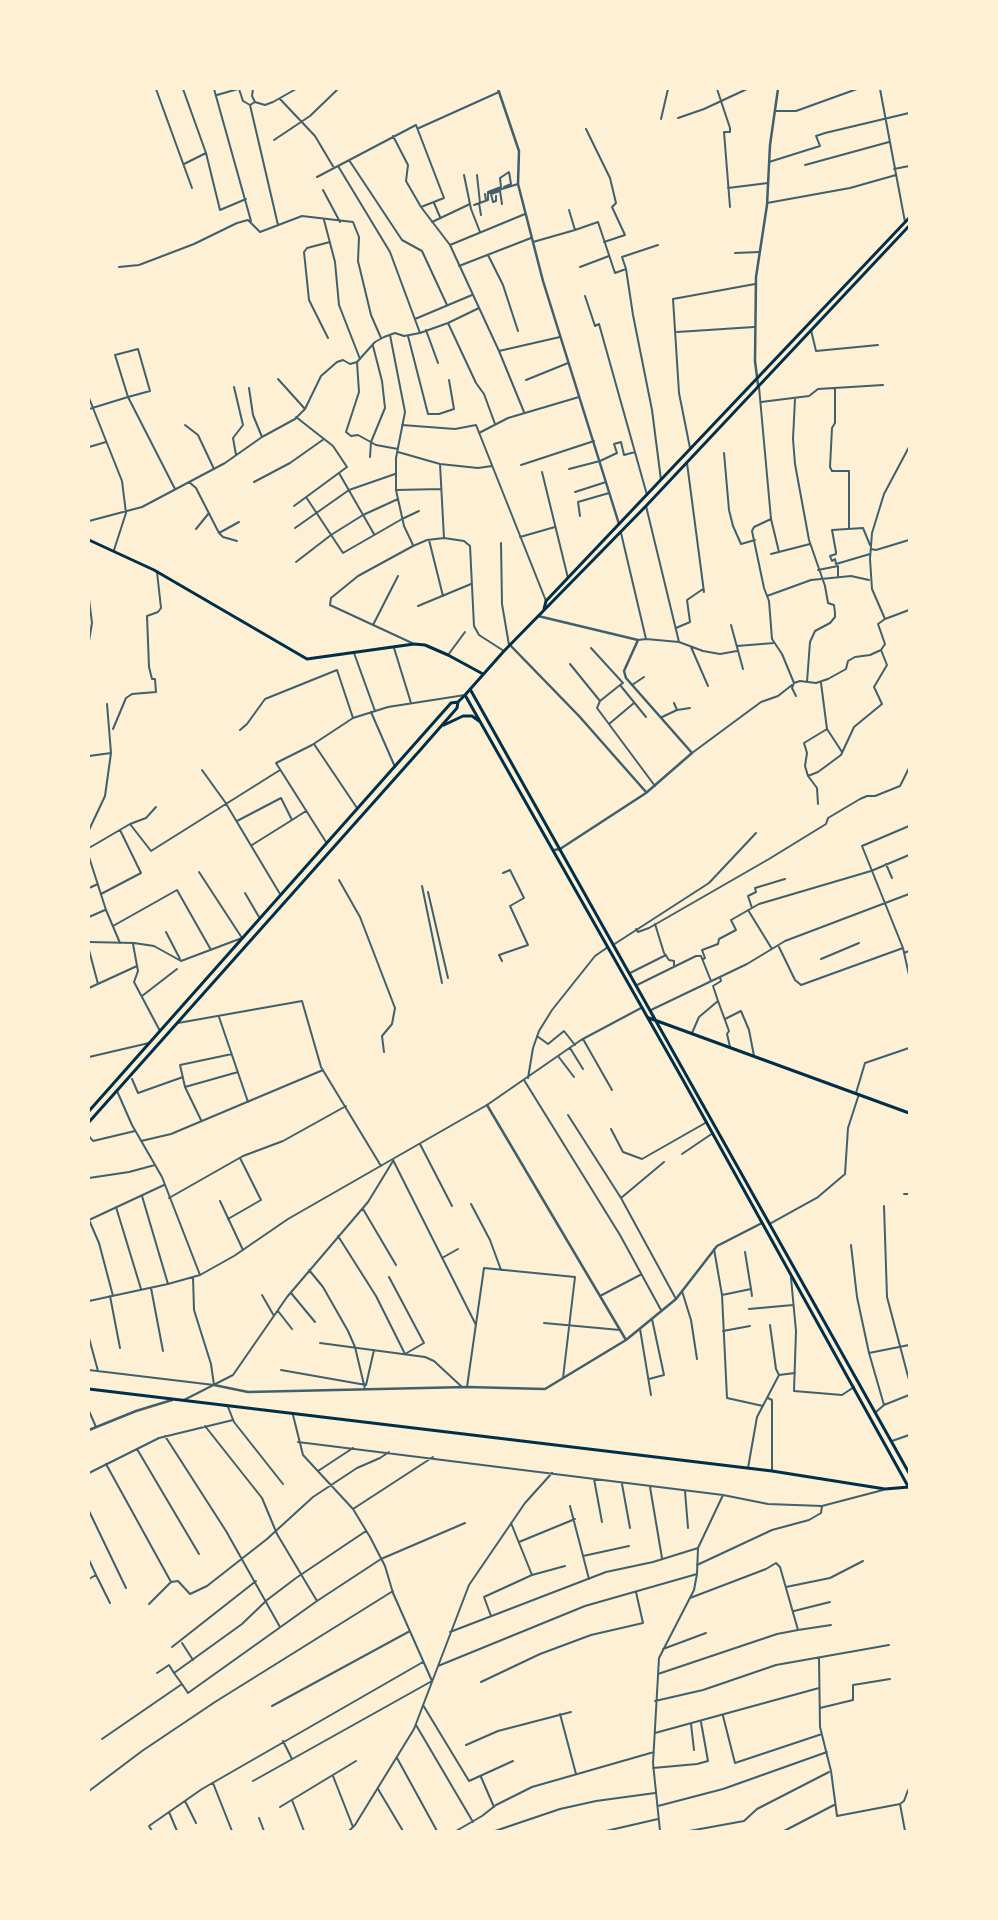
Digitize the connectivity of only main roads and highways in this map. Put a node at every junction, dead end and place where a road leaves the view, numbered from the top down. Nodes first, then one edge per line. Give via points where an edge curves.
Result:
1 (909, 218) edge
2 (909, 226) edge
3 (89, 540) edge
4 (544, 609) junction
5 (483, 674) junction
6 (470, 689) junction
7 (465, 695) junction
8 (458, 702) junction
9 (480, 721) junction
10 (436, 732) junction
11 (648, 1018) junction
12 (657, 1020) junction
13 (689, 1077) junction
14 (683, 1080) junction
15 (89, 1111) edge
16 (909, 1114) edge
17 (89, 1122) edge
18 (89, 1389) edge
19 (909, 1474) edge
20 (904, 1478) junction
21 (909, 1488) edge

1 - 4 main road via 546,601
2 - 4 main road via 687,463
3 - 5 main road via 157,572 307,659 414,644 448,654
4 - 5 main road
5 - 6 main road
6 - 7 main road
6 - 12 main road
7 - 8 main road
7 - 9 main road
8 - 10 main road via 457,708
8 - 15 main road via 451,704 326,842
9 - 10 main road via 460,716
9 - 11 main road
10 - 17 main road
11 - 12 main road
11 - 14 main road
12 - 13 main road
12 - 16 main road
13 - 14 main road
13 - 19 main road
14 - 20 main road
18 - 21 main road via 772,1471 885,1489
19 - 20 main road
20 - 21 main road

